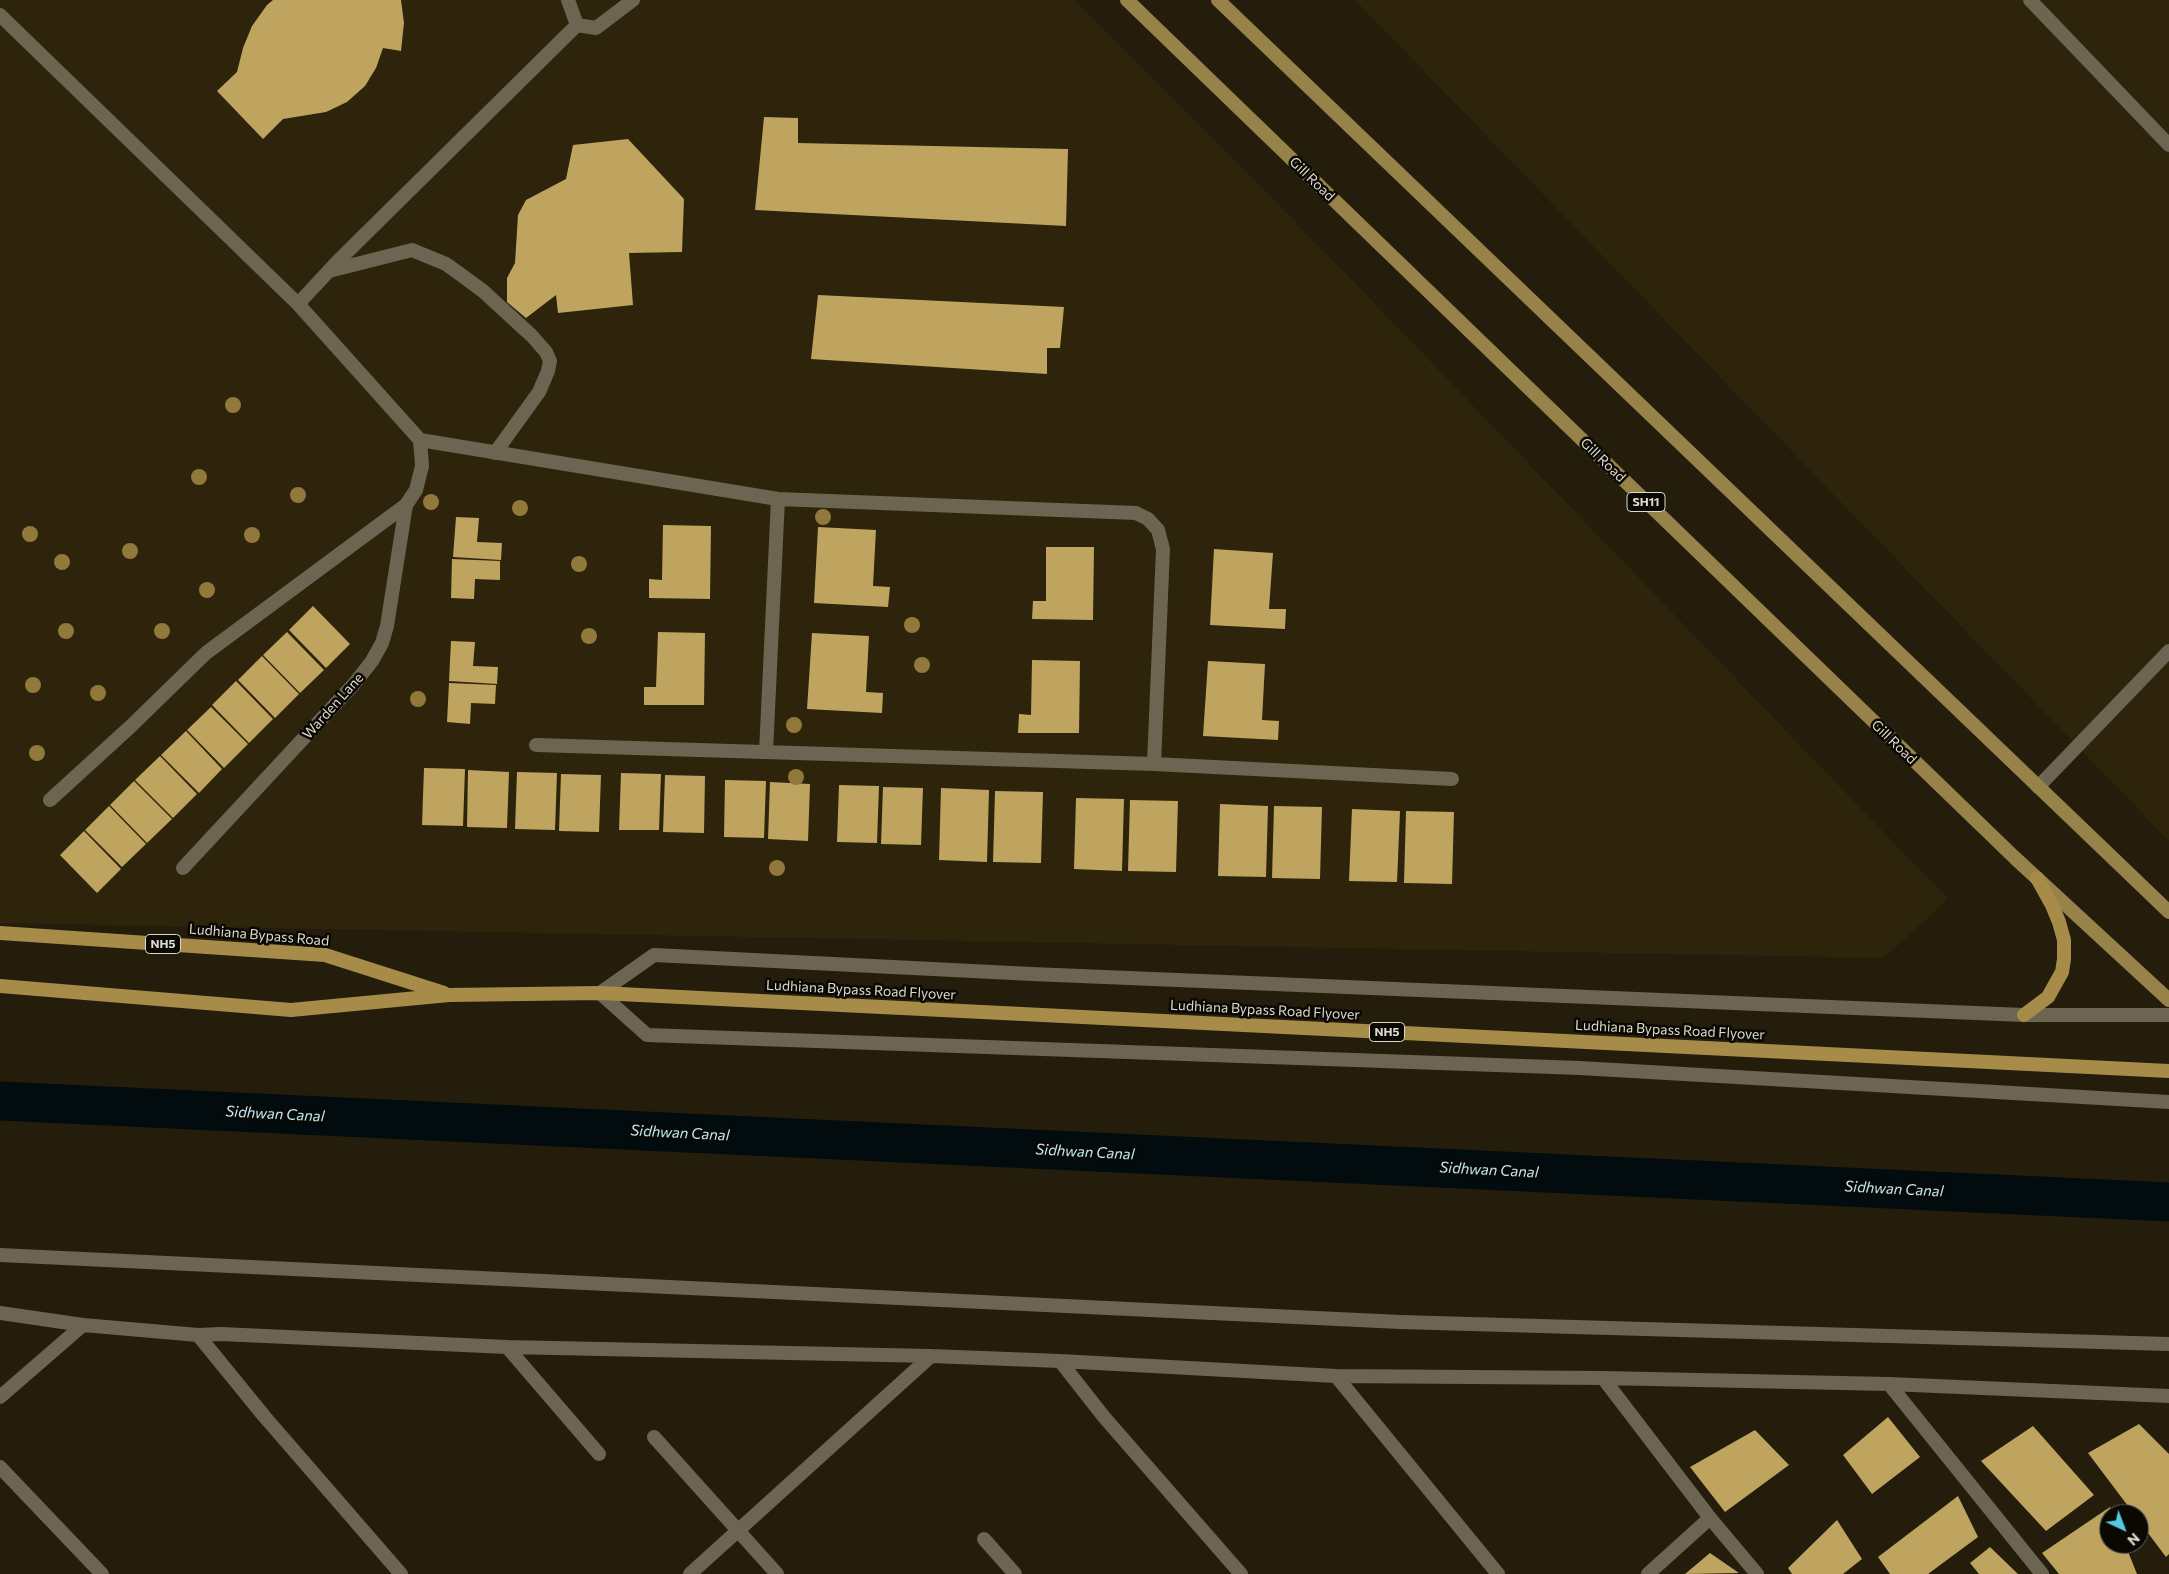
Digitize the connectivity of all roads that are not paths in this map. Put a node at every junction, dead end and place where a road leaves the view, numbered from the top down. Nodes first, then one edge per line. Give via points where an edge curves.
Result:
1 (568, 0) edge
2 (633, 0) edge
3 (1127, 0) edge
4 (1218, 0) edge
5 (2030, 0) edge
6 (0, 15) edge
7 (577, 26) junction
8 (2169, 145) edge
9 (330, 271) junction
10 (298, 304) junction
11 (420, 440) junction
12 (495, 453) junction
13 (778, 500) junction
14 (406, 505) junction
15 (2169, 651) edge
16 (536, 745) dead end
17 (766, 752) junction
18 (1154, 764) junction
19 (1452, 779) dead end
20 (2038, 787) junction
21 (50, 800) dead end
22 (183, 868) dead end
23 (2037, 878) junction
24 (2169, 912) edge
25 (0, 933) edge
26 (0, 986) edge
27 (600, 993) junction
28 (449, 995) junction
29 (2169, 1000) edge
30 (2024, 1015) junction
31 (2169, 1015) edge
32 (2169, 1070) edge
33 (2169, 1102) edge
34 (0, 1255) edge
35 (0, 1313) edge
36 (83, 1325) junction
37 (198, 1335) junction
38 (2169, 1344) edge
39 (507, 1347) junction
40 (931, 1356) junction
41 (1060, 1361) junction
42 (1336, 1376) junction
43 (1603, 1378) junction
44 (1889, 1384) junction
45 (2169, 1396) edge
46 (0, 1397) edge
47 (654, 1437) dead end
48 (599, 1454) dead end
49 (0, 1467) edge
50 (1710, 1518) junction
51 (739, 1531) junction
52 (984, 1539) dead end
53 (102, 1574) edge
54 (401, 1574) edge
55 (690, 1574) edge
56 (777, 1574) edge
57 (1015, 1574) edge
58 (1241, 1574) edge
59 (1498, 1574) edge
60 (1648, 1574) edge
61 (1757, 1574) edge
62 (2042, 1574) edge

1 - 7 street
2 - 7 street via 596,28
3 - 23 main road, Gill Road / SH11
4 - 20 main road
5 - 8 street
6 - 10 street
7 - 9 street
9 - 10 street
9 - 12 street via 412,250 446,264 464,276 532,336 546,352 550,362 548,371 538,392
10 - 11 street
11 - 12 street
11 - 14 street via 422,466 416,490
12 - 13 street
13 - 17 street
13 - 18 street via 1136,513 1148,519 1158,530 1163,549
14 - 21 street via 206,653
14 - 22 street, Warden Lane via 387,626 372,661
15 - 20 street
16 - 17 street
17 - 18 street
18 - 19 street
20 - 24 main road
23 - 29 main road, Gill Road / SH11
23 - 30 highway via 2059,922 2064,958 2062,972 2048,997
25 - 28 highway, Ludhiana Bypass Road / NH5 via 326,955
26 - 28 highway, Ludhiana Bypass Road / NH5 via 292,1010
27 - 28 highway, Ludhiana Bypass Road / NH5
27 - 30 street via 654,955
27 - 32 highway, Ludhiana Bypass Road Flyover / NH5
27 - 33 street via 647,1035 1580,1068
30 - 31 street
34 - 38 street via 1400,1322
35 - 36 street
36 - 37 street
36 - 46 street
37 - 39 street
37 - 54 street
39 - 40 street
39 - 48 street
40 - 41 street
40 - 51 street
41 - 42 street
41 - 58 street via 1104,1417
42 - 43 street
42 - 59 street
43 - 44 street
43 - 50 street
44 - 45 street
44 - 62 street
47 - 51 street
49 - 53 street
50 - 60 street
50 - 61 street
51 - 55 street
51 - 56 street
52 - 57 street

